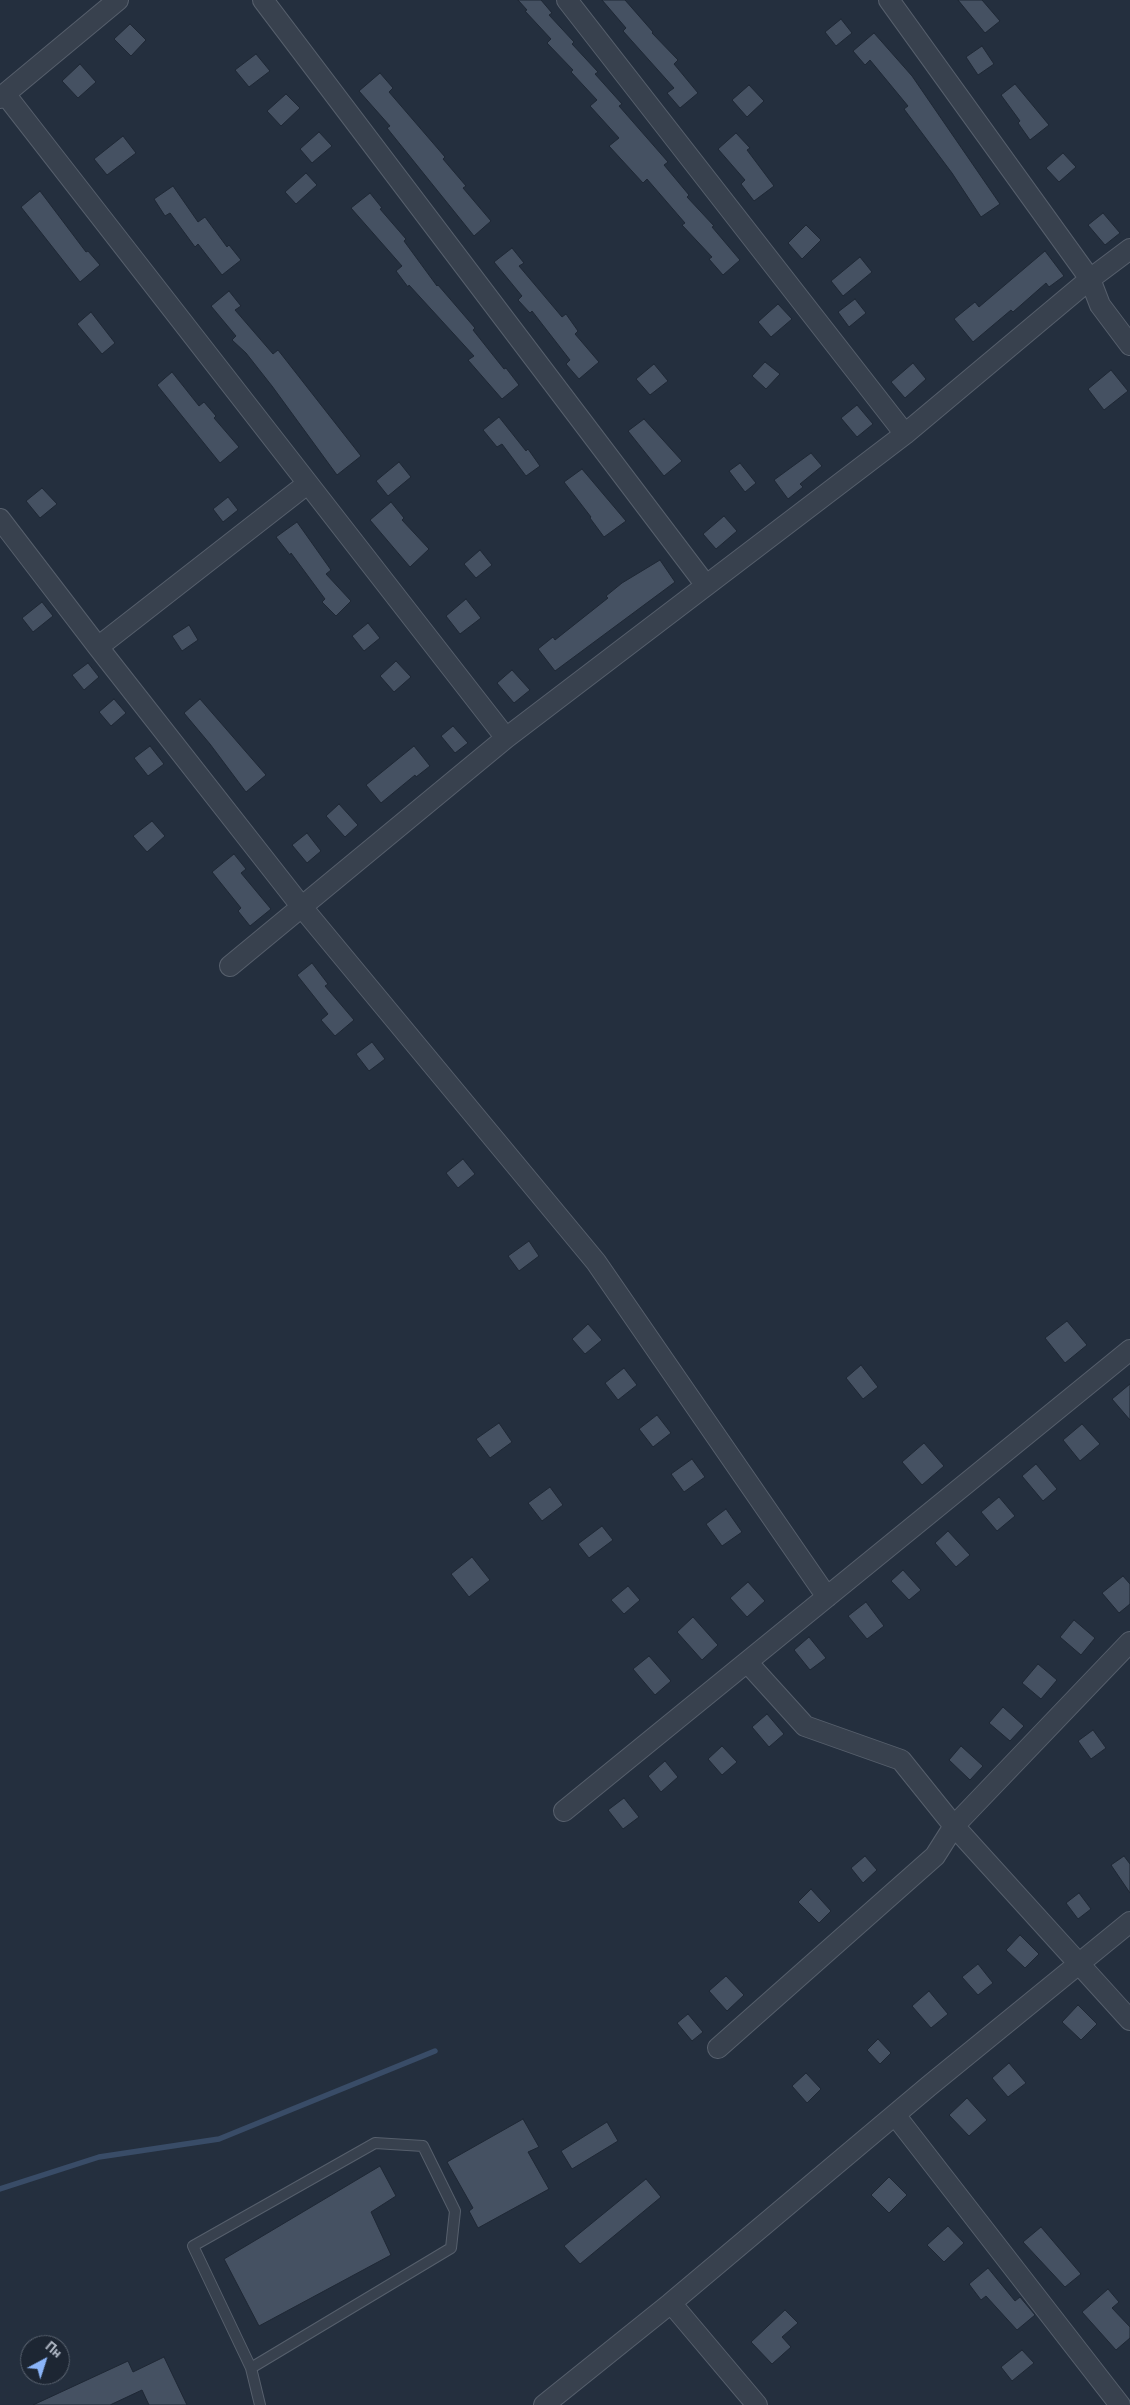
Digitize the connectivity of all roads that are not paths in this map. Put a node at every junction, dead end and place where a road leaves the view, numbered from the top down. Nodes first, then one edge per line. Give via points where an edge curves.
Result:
1 (118, 0) edge
2 (263, 0) edge
3 (568, 0) edge
4 (889, 0) edge
5 (2, 96) edge
6 (1130, 249) edge
7 (1090, 279) junction
8 (1130, 345) edge
9 (904, 434) junction
10 (307, 484) junction
11 (0, 519) edge
12 (705, 584) junction
13 (98, 647) junction
14 (506, 738) junction
15 (301, 906) junction
16 (230, 966) dead end
17 (1130, 1350) edge
18 (826, 1597) junction
19 (1130, 1642) edge
20 (747, 1662) junction
21 (564, 1810) dead end
22 (954, 1826) junction
23 (1130, 1922) edge
24 (1079, 1963) junction
25 (1130, 2020) edge
26 (718, 2048) dead end
27 (895, 2115) junction
28 (671, 2303) junction
29 (251, 2368) junction
30 (260, 2405) edge
31 (544, 2405) edge
32 (757, 2405) edge
33 (1120, 2405) edge

1 - 5 street
2 - 12 street
3 - 9 street
4 - 7 street
5 - 10 street
6 - 7 street
7 - 8 street via 1100,305
7 - 9 street
9 - 12 street
10 - 13 street
10 - 14 street
11 - 13 street
12 - 14 street
13 - 15 street
14 - 15 street
15 - 16 street
15 - 18 street via 596,1262
17 - 18 street
18 - 20 street
19 - 22 street
20 - 21 street
20 - 22 street via 805,1726 901,1760
22 - 24 street
22 - 26 street via 935,1856
23 - 24 street
24 - 25 street
24 - 27 street
27 - 28 street
27 - 33 street
28 - 31 street
28 - 32 street
29 - 29 lane via 451,2248 455,2211 423,2146 375,2143 193,2246
29 - 30 lane

